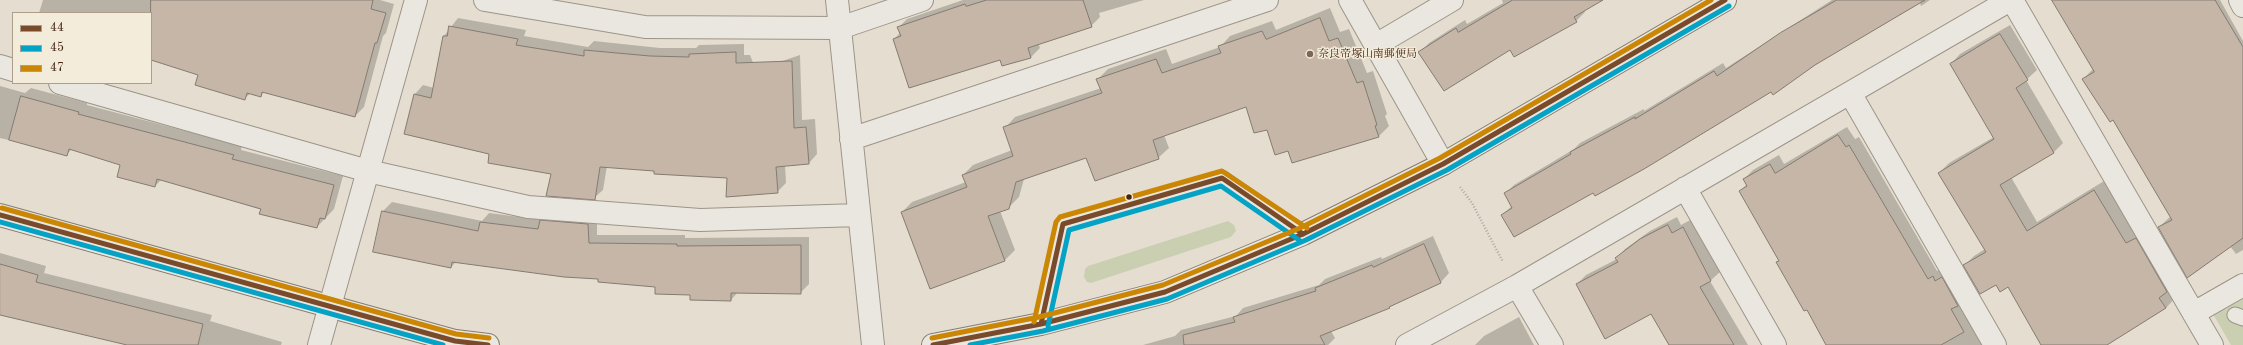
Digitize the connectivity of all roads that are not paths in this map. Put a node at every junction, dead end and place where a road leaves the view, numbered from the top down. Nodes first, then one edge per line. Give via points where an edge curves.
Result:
1 (416, 0) edge
2 (485, 0) edge
3 (837, 0) edge
4 (922, 0) edge
5 (1267, 0) edge
6 (1350, 0) edge
7 (1452, 0) edge
8 (1725, 0) edge
9 (2011, 0) edge
10 (2240, 0) edge
11 (2243, 6) edge
12 (840, 28) junction
13 (1376, 44) junction
14 (0, 66) edge
15 (12, 70) edge
16 (64, 84) edge
17 (1850, 93) junction
18 (851, 140) junction
19 (1443, 164) junction
20 (368, 171) junction
21 (1685, 188) junction
22 (0, 215) edge
23 (859, 215) junction
24 (1303, 234) junction
25 (2243, 285) edge
26 (1517, 286) junction
27 (330, 305) junction
28 (2194, 313) junction
29 (1041, 324) junction
30 (319, 345) edge
31 (488, 345) edge
32 (873, 345) edge
33 (933, 345) edge
34 (1407, 345) edge
35 (1552, 345) edge
36 (1775, 345) edge
37 (1995, 345) edge
38 (2212, 345) edge

1 - 20 street
2 - 12 street via 645,27
3 - 12 street
4 - 12 street
5 - 18 street
6 - 13 street
7 - 13 street
8 - 19 street
9 - 17 street
9 - 28 street
10 - 11 street
12 - 18 street
13 - 19 street
14 - 15 street
16 - 20 street
17 - 21 street
17 - 37 street
18 - 23 street
19 - 24 street
20 - 23 street via 528,207 700,220
20 - 27 street
21 - 26 street
21 - 36 street
22 - 27 street
23 - 32 street
24 - 29 street via 1165,292
24 - 29 lane via 1222,178 1063,224
25 - 28 street
26 - 34 street
26 - 35 street
27 - 30 street
27 - 31 street via 455,341
28 - 38 street
29 - 33 street

